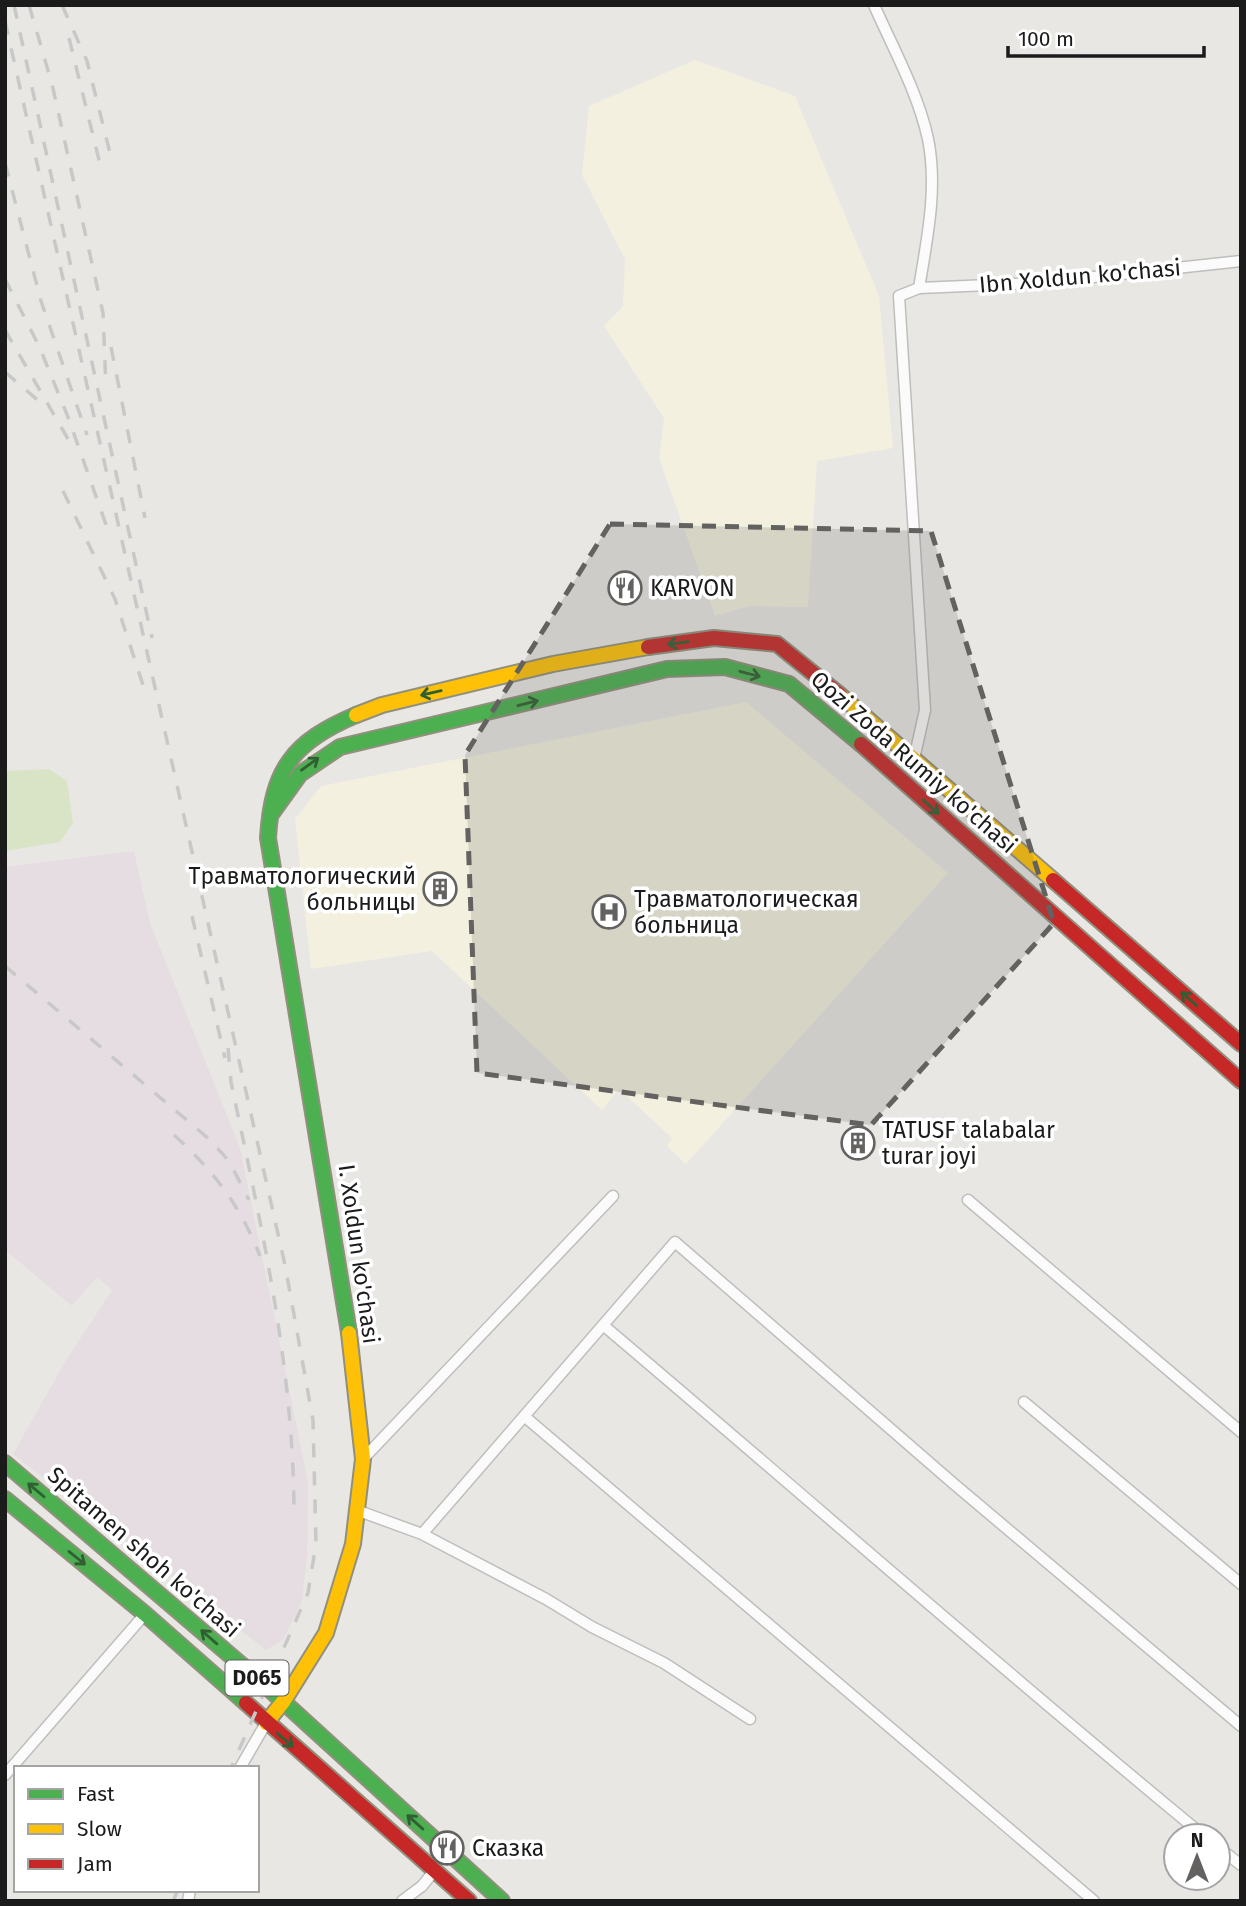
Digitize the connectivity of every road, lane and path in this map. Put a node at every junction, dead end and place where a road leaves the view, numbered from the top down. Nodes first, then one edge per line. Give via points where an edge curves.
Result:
1 (874, 5) edge
2 (1241, 261) edge
3 (919, 288) junction
4 (914, 759) junction
5 (281, 775) joint
6 (270, 817) junction
7 (1241, 1044) edge
8 (1241, 1082) edge
9 (613, 1196) dead end
10 (968, 1200) dead end
11 (603, 1325) junction
12 (1024, 1402) dead end
13 (524, 1416) junction
14 (1241, 1432) edge
15 (363, 1459) junction
16 (5, 1463) edge
17 (5, 1499) edge
18 (359, 1511) junction
19 (422, 1534) junction
20 (1241, 1584) edge
21 (145, 1614) junction
22 (283, 1702) junction
23 (750, 1718) dead end
24 (266, 1723) junction
25 (1241, 1726) edge
26 (241, 1766) edge
27 (5, 1775) edge
28 (1187, 1822) edge
29 (435, 1870) junction
30 (401, 1901) edge
31 (469, 1901) edge
32 (502, 1901) edge
33 (1094, 1901) edge

1 - 3 street via 928,140 932,208
2 - 3 street, Ibn Xoldun ko'chasi via 1038,283
3 - 4 street via 899,296 925,710
4 -> 5 street, Qozi Zoda Rumiy ko'chasi via 777,644 714,638 553,664 382,705 355,714 301,746
7 -> 4 street, Qozi Zoda Rumiy ko'chasi
5 - 6 street, I. Xoldun ko'chasi via 272,794
6 -> 8 street, Qozi Zoda Rumiy ko'chasi via 299,772 310,761 340,747 667,669 725,667 789,684
6 - 15 street, I. Xoldun ko'chasi via 268,838 345,1295
9 - 15 street
10 - 14 street
11 - 13 street
11 - 25 street via 676,1241
11 - 28 street
12 - 20 street
13 - 19 street
13 - 33 street
15 - 18 street, I. Xoldun ko'chasi
22 -> 16 street, Spitamen shoh ko'chasi / D065
17 -> 21 street, Spitamen shoh ko'chasi / D065
18 - 19 street
18 - 22 street, I. Xoldun ko'chasi via 326,1633
19 - 23 street via 664,1663
21 - 24 street, Spitamen shoh ko'chasi / D065
21 - 27 street
22 - 24 street, I. Xoldun ko'chasi
32 -> 22 street, Spitamen shoh ko'chasi / D065
24 - 26 street
24 -> 29 street, Spitamen shoh ko'chasi / D065
29 - 30 street
29 - 31 street, Spitamen shoh ko'chasi / D065

